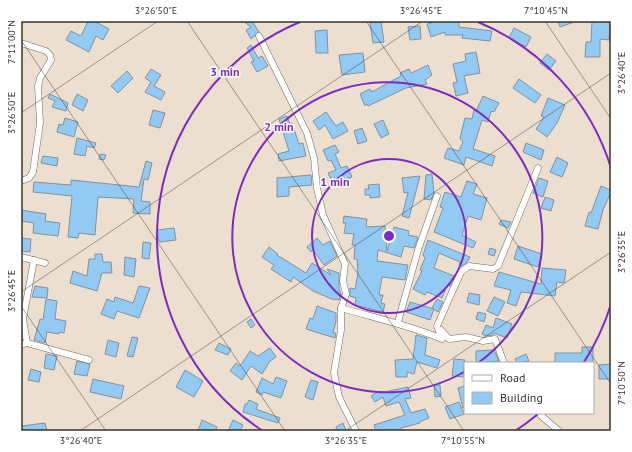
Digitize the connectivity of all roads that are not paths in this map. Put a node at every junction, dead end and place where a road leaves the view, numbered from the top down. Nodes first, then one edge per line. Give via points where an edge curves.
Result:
1 (259, 36) dead end
2 (21, 43) edge
3 (538, 168) dead end
4 (21, 181) edge
5 (437, 196) dead end
6 (21, 257) edge
7 (34, 260) junction
8 (45, 263) dead end
9 (341, 308) junction
10 (398, 322) junction
11 (437, 326) junction
12 (24, 344) edge
13 (89, 360) dead end
14 (504, 362) edge
15 (539, 414) edge
16 (356, 431) edge
17 (558, 431) edge

1 - 9 street via 311,145 324,215 345,264 343,281 346,294
2 - 4 street via 46,51 51,60 38,86 40,123 33,172 29,178
3 - 11 street via 498,266 493,269 469,266 463,269
5 - 10 street via 418,250
6 - 7 street
7 - 8 street
7 - 12 street via 23,319
9 - 10 street via 389,322
9 - 16 street via 341,330 334,373 339,397
10 - 11 street via 442,339
11 - 14 street via 449,339 495,339
12 - 13 street
15 - 17 street

